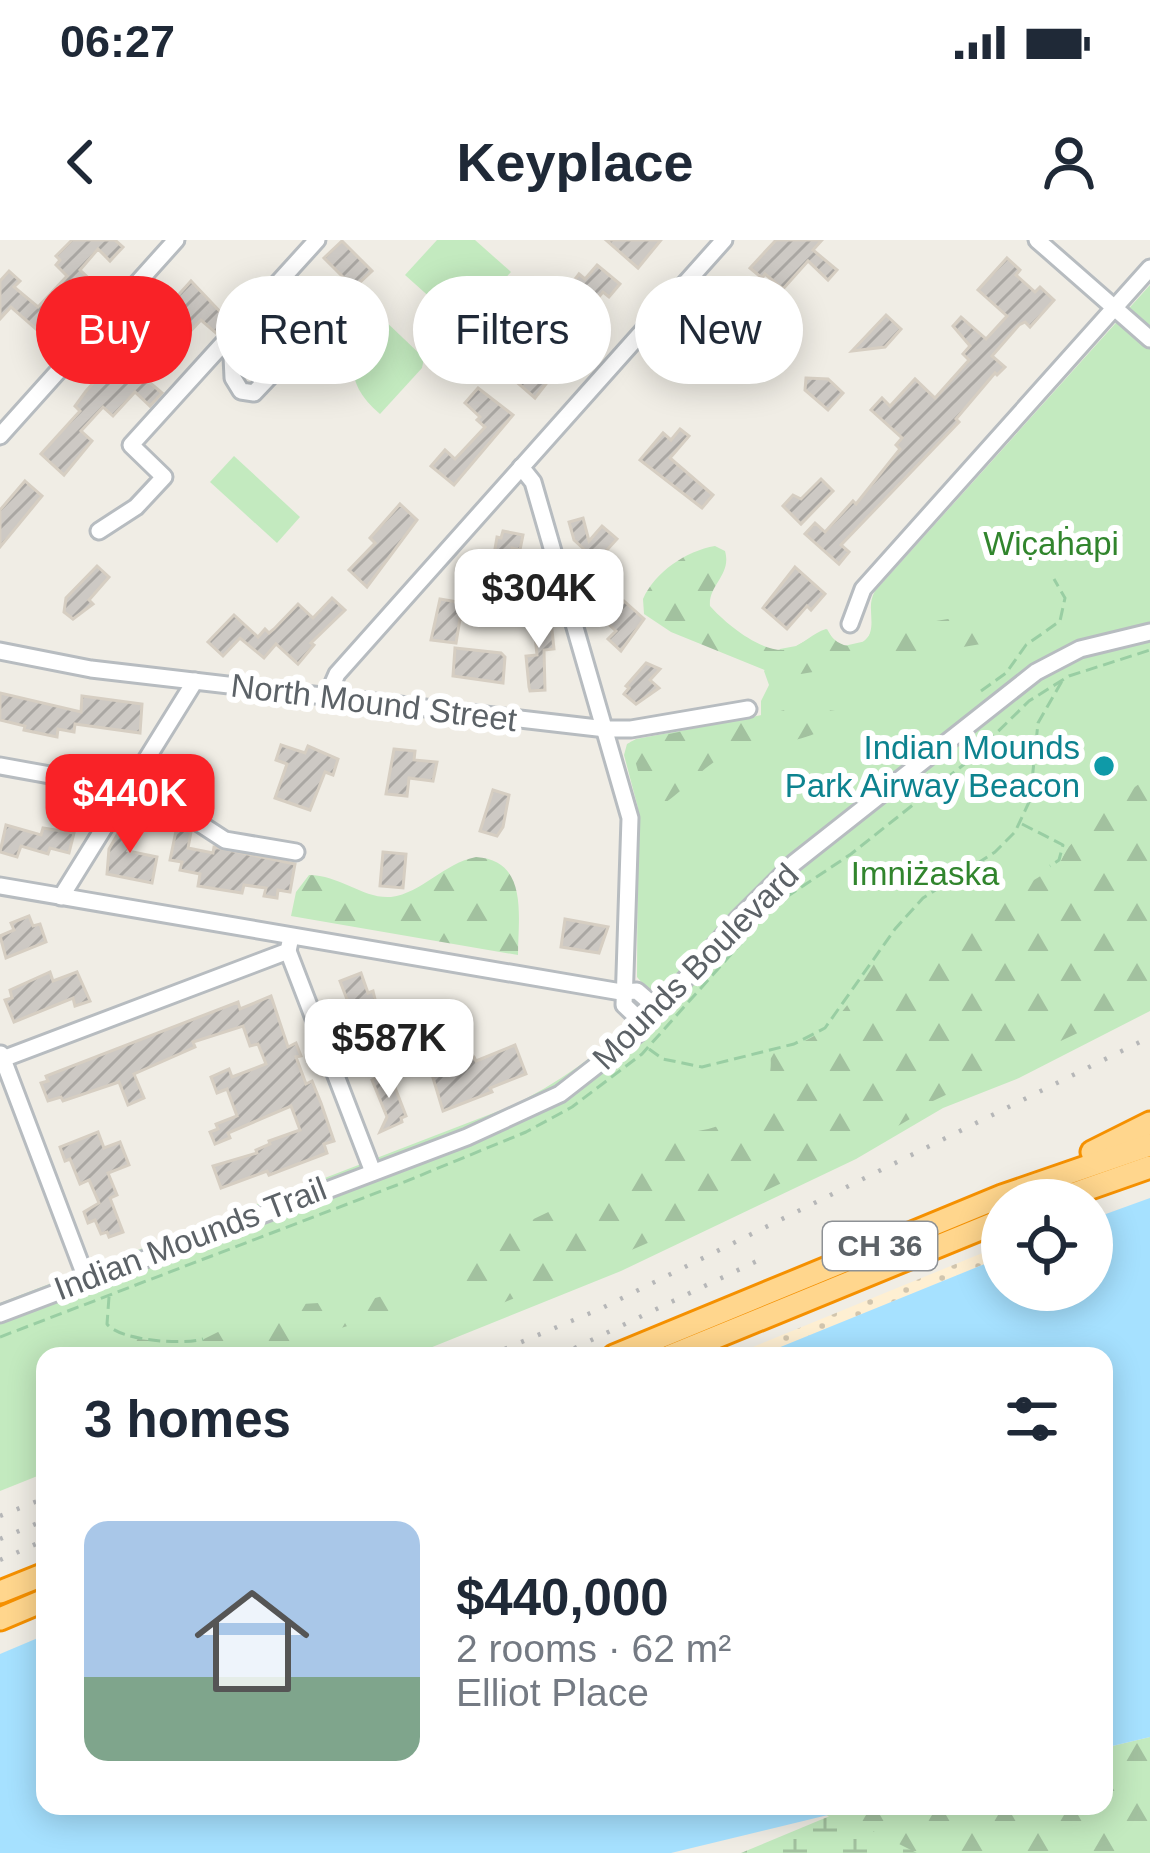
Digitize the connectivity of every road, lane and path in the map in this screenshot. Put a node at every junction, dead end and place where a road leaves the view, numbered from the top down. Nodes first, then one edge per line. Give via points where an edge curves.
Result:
1 (176, 240) edge
2 (317, 240) edge
3 (724, 240) edge
4 (1037, 240) edge
5 (1150, 268) edge
6 (284, 276) edge
7 (1114, 308) junction
8 (1150, 339) edge
9 (216, 352) edge
10 (237, 384) edge
11 (263, 384) edge
12 (0, 436) edge
13 (521, 467) junction
14 (99, 531) dead end
15 (1054, 579) dead end
16 (850, 624) dead end
17 (1150, 632) edge
18 (1150, 650) edge
19 (0, 651) edge
20 (1063, 679) junction
21 (194, 681) junction
22 (981, 692) dead end
23 (327, 698) junction
24 (748, 709) dead end
25 (606, 729) junction
26 (0, 766) edge
27 (123, 794) junction
28 (1021, 823) junction
29 (296, 852) dead end
30 (1050, 866) dead end
31 (0, 886) edge
32 (61, 897) junction
33 (289, 944) junction
34 (626, 993) junction
35 (659, 1010) junction
36 (682, 1012) dead end
37 (646, 1025) junction
38 (648, 1048) dead end
39 (1, 1057) edge
40 (1150, 1123) edge
41 (1150, 1144) edge
42 (1150, 1167) edge
43 (373, 1172) junction
44 (1036, 1179) edge
45 (1050, 1179) edge
46 (1113, 1180) edge
47 (397, 1185) dead end
48 (981, 1205) edge
49 (981, 1229) edge
50 (87, 1281) junction
51 (109, 1295) junction
52 (0, 1315) edge
53 (0, 1336) edge
54 (203, 1339) dead end
55 (636, 1347) edge
56 (692, 1347) edge
57 (36, 1578) edge
58 (0, 1592) edge
59 (36, 1604) edge
60 (0, 1619) edge

1 - 12 street
2 - 6 street
3 - 13 street
4 - 7 street
5 - 7 street
7 - 8 street
7 - 16 street via 863,589
9 - 14 street via 131,445 164,477
10 - 11 street via 254,393
13 - 23 street via 337,674
13 - 25 street via 533,482
15 - 22 path via 1064,596 1060,620
17 - 35 street, Mounds Boulevard via 1079,649 1036,672 783,874
18 - 20 path
19 - 21 street, North Mound Street
20 - 28 path via 1038,723
20 - 36 path via 1028,700 876,834 781,900
21 - 23 street, North Mound Street
21 - 27 street
23 - 25 street, North Mound Street
24 - 25 street, North Mound Street
25 - 34 street via 631,823
26 - 27 street
27 - 29 street via 185,814 226,840
27 - 32 street
28 - 30 path via 1062,844
28 - 38 path via 999,849 923,898 814,1036 698,1067
31 - 32 street
32 - 33 street
33 - 34 street
33 - 39 street
33 - 43 street
34 - 35 street via 637,991
34 - 37 street via 624,1005
35 - 37 street, Mounds Boulevard
37 - 43 street, Mounds Boulevard via 546,1101
39 - 50 street
40 - 44 highway
41 - 45 highway, CH 36
42 - 46 highway
43 - 50 street, Mounds Boulevard
47 - 51 path, Indian Mounds Trail
48 - 55 highway, CH 36
49 - 56 highway, CH 36
50 - 52 street, Mounds Boulevard
51 - 53 path, Indian Mounds Trail
51 - 54 path via 113,1332
57 - 58 highway
59 - 60 highway

